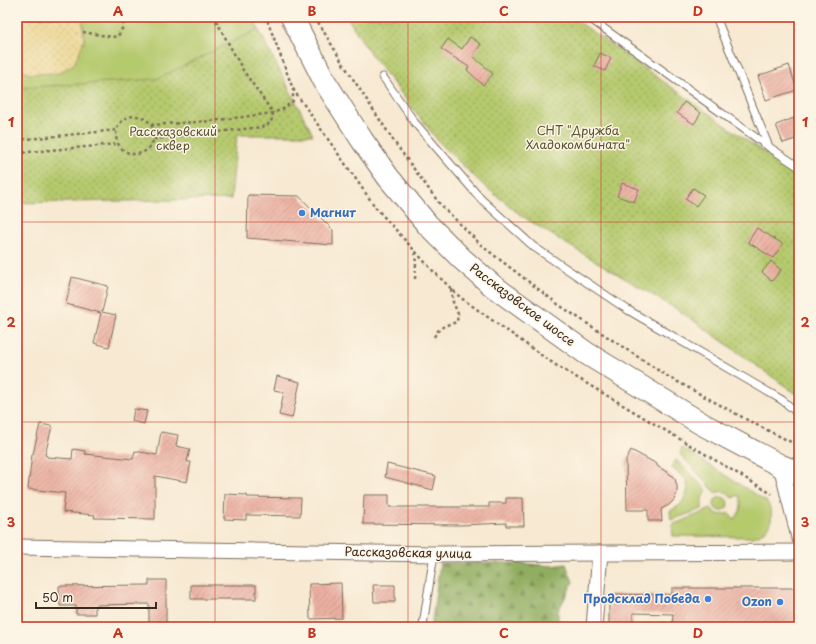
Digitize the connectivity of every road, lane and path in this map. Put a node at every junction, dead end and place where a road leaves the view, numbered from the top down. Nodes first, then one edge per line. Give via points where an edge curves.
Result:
1 (125, 17) edge
2 (214, 17) edge
3 (266, 17) edge
4 (292, 17) edge
5 (588, 17) edge
6 (716, 17) edge
7 (83, 32) dead end
8 (383, 77) dead end
9 (273, 113) junction
10 (152, 125) junction
11 (117, 130) junction
12 (154, 139) junction
13 (17, 140) edge
14 (119, 144) junction
15 (769, 147) junction
16 (17, 154) edge
17 (799, 167) edge
18 (415, 251) dead end
19 (415, 279) dead end
20 (451, 288) dead end
21 (434, 338) dead end
22 (799, 414) edge
23 (790, 470) edge
24 (799, 537) edge
25 (17, 547) edge
26 (799, 552) edge
27 (600, 553) junction
28 (434, 554) junction
29 (422, 627) edge
30 (594, 627) edge

1 - 7 path via 118,36
2 - 9 path via 243,70
3 - 9 path via 293,88 293,101
4 - 23 main road, Рассказовское шоссе via 326,82 362,140 388,177 427,224 462,259 493,286 586,352 702,424
5 - 15 lane
6 - 15 lane
8 - 22 lane via 415,123 481,199 534,247 628,310 782,400
9 - 10 path
9 - 12 path via 272,123 262,127
10 - 11 path via 136,116 125,120
10 - 12 path
11 - 13 path
11 - 14 path
12 - 14 path via 149,149 137,155 125,152
14 - 16 path
15 - 17 lane
18 - 19 path
20 - 21 path via 458,314 456,322 438,329
23 - 24 street
25 - 28 street, Рассказовская улица
26 - 27 street, Рассказовская улица
27 - 28 street, Рассказовская улица
27 - 30 street
28 - 29 lane

